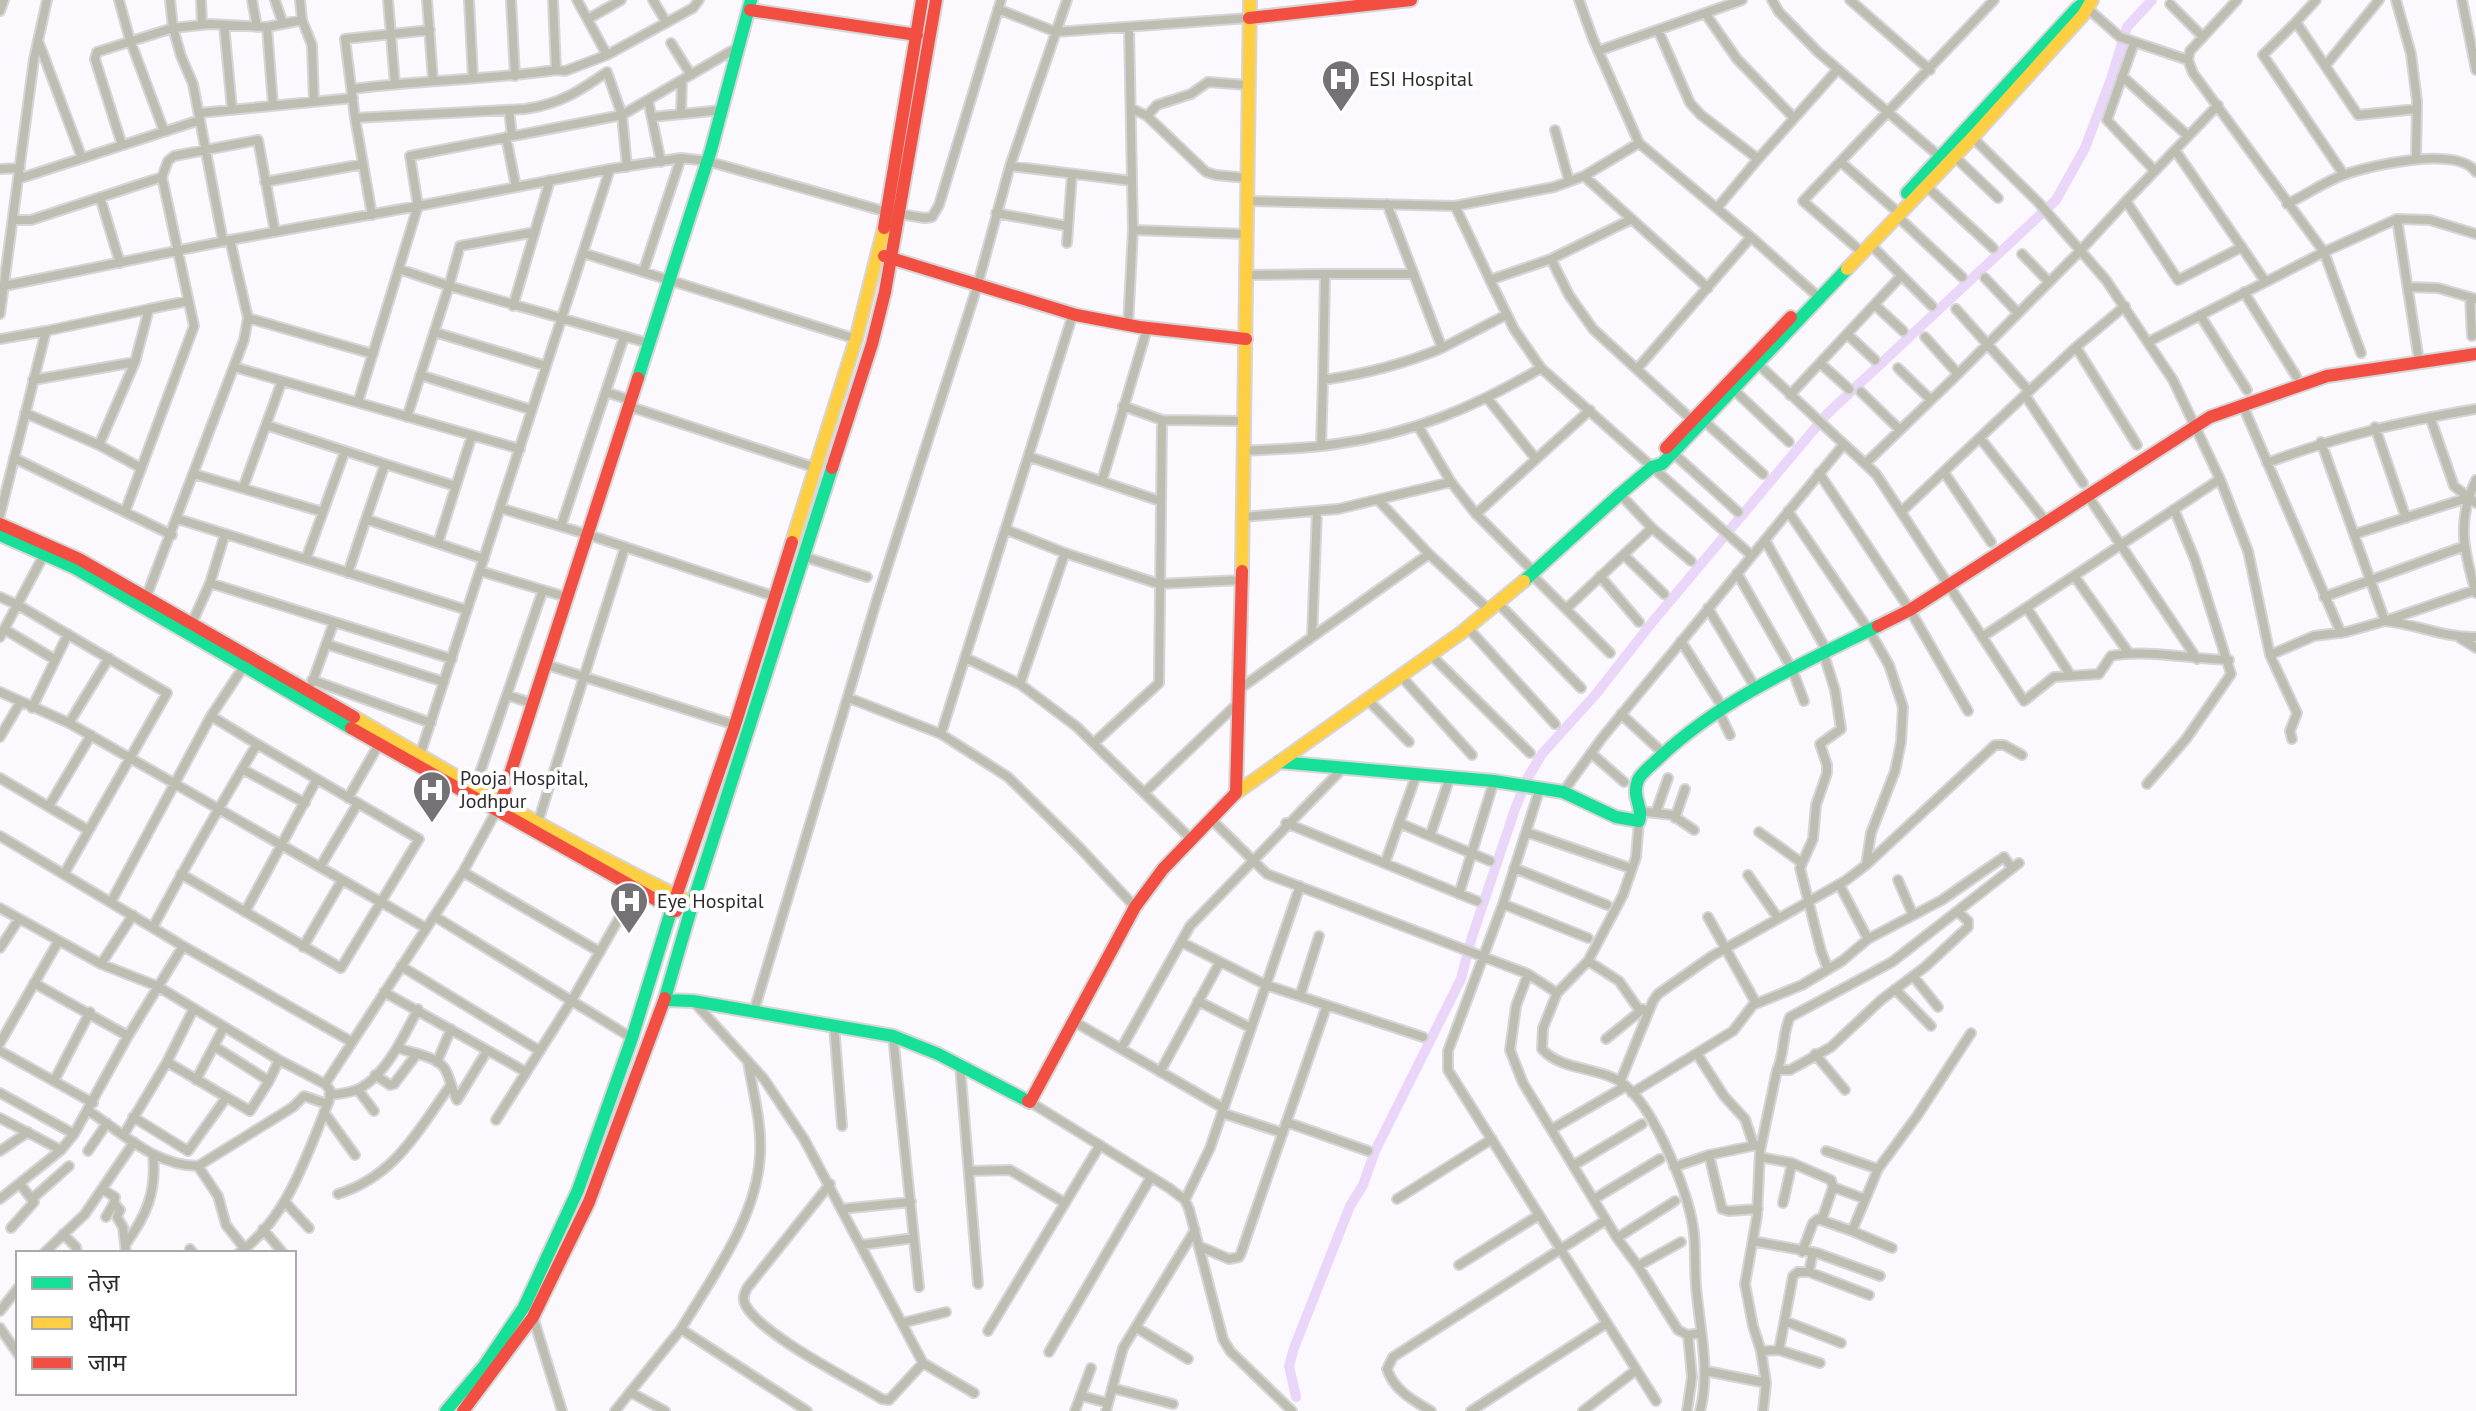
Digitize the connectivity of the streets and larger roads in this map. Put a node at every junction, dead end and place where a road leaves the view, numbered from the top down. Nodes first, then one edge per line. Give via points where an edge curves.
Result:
1 (4, 0) edge
2 (47, 0) edge
3 (119, 0) edge
4 (170, 0) edge
5 (201, 0) edge
6 (252, 0) edge
7 (275, 0) edge
8 (300, 0) edge
9 (388, 0) edge
10 (427, 0) edge
11 (469, 0) edge
12 (511, 0) edge
13 (553, 0) edge
14 (577, 0) edge
15 (621, 0) edge
16 (653, 0) edge
17 (699, 0) edge
18 (922, 0) edge
19 (936, 0) edge
20 (1067, 0) edge
21 (1250, 0) edge
22 (1411, 0) edge
23 (1579, 0) edge
24 (1742, 0) edge
25 (1772, 0) edge
26 (1850, 0) edge
27 (1994, 0) edge
28 (2316, 0) edge
29 (2379, 0) edge
30 (2396, 0) edge
31 (2462, 0) edge
32 (2233, 1) edge
33 (2089, 3) edge
34 (2170, 4) dead end
35 (750, 5) edge
36 (999, 5) edge
37 (0, 11) edge
38 (1705, 13) junction
39 (1249, 18) junction
40 (588, 19) junction
41 (302, 20) junction
42 (666, 22) junction
43 (2296, 22) junction
44 (202, 24) junction
45 (283, 24) junction
46 (224, 25) junction
47 (262, 27) junction
48 (1129, 27) junction
49 (173, 28) junction
50 (430, 30) junction
51 (1658, 30) junction
52 (1056, 32) junction
53 (391, 34) junction
54 (917, 35) junction
55 (2203, 37) junction
56 (130, 40) junction
57 (38, 41) junction
58 (2132, 42) junction
59 (671, 43) dead end
60 (741, 45) junction
61 (1598, 51) junction
62 (604, 56) junction
63 (2188, 60) junction
64 (2326, 65) junction
65 (1838, 69) junction
66 (556, 70) junction
67 (1930, 70) junction
68 (2476, 70) edge
69 (607, 72) junction
70 (691, 75) junction
71 (515, 76) junction
72 (2122, 76) junction
73 (473, 78) junction
74 (433, 80) junction
75 (682, 80) junction
76 (395, 84) junction
77 (1247, 85) junction
78 (352, 94) junction
79 (648, 100) junction
80 (314, 101) junction
81 (273, 105) junction
82 (2218, 105) junction
83 (1131, 108) junction
84 (232, 109) junction
85 (2417, 109) junction
86 (509, 110) junction
87 (722, 110) junction
88 (1890, 113) junction
89 (681, 114) junction
90 (622, 115) junction
91 (199, 116) junction
92 (1147, 116) junction
93 (652, 117) junction
94 (355, 118) junction
95 (1794, 118) junction
96 (1555, 130) dead end
97 (164, 131) junction
98 (1969, 134) junction
99 (2188, 136) junction
100 (509, 137) junction
101 (1639, 143) junction
102 (122, 145) junction
103 (205, 149) junction
104 (2175, 150) junction
105 (1954, 156) junction
106 (1940, 157) junction
107 (82, 158) junction
108 (681, 158) junction
109 (1758, 159) junction
110 (2416, 159) junction
111 (707, 161) junction
112 (661, 162) junction
113 (1842, 163) junction
114 (363, 164) junction
115 (1010, 166) junction
116 (627, 167) junction
117 (20, 168) junction
118 (0, 169) edge
119 (610, 169) junction
120 (2154, 170) junction
121 (2476, 172) edge
122 (1072, 174) junction
123 (2344, 175) junction
124 (1584, 176) junction
125 (162, 177) junction
126 (1247, 178) junction
127 (18, 179) junction
128 (550, 180) junction
129 (1132, 181) junction
130 (1569, 181) junction
131 (265, 182) junction
132 (1925, 185) junction
133 (516, 187) junction
134 (100, 197) junction
135 (1998, 198) dead end
136 (1246, 201) junction
137 (2126, 201) junction
138 (1387, 204) junction
139 (2287, 204) junction
140 (418, 206) junction
141 (1455, 206) junction
142 (1717, 208) junction
143 (1895, 212) junction
144 (893, 213) junction
145 (996, 213) junction
146 (372, 215) junction
147 (1632, 219) junction
148 (2397, 219) junction
149 (13, 220) junction
150 (1067, 226) junction
151 (1133, 230) junction
152 (275, 232) junction
153 (535, 232) junction
154 (1245, 234) junction
155 (2476, 234) edge
156 (1751, 237) junction
157 (227, 241) junction
158 (1067, 243) dead end
159 (1863, 246) junction
160 (2242, 247) junction
161 (1993, 248) dead end
162 (2081, 250) junction
163 (178, 251) junction
164 (2324, 252) junction
165 (583, 253) junction
166 (2022, 254) dead end
167 (885, 256) junction
168 (1551, 259) junction
169 (4, 261) edge
170 (120, 263) junction
171 (399, 269) junction
172 (643, 272) junction
173 (1325, 274) junction
174 (1414, 274) junction
175 (1246, 275) junction
176 (1901, 276) junction
177 (1962, 277) dead end
178 (1985, 278) dead end
179 (669, 280) junction
180 (1490, 280) junction
181 (2265, 281) junction
182 (2049, 282) junction
183 (4, 286) junction
184 (449, 286) junction
185 (977, 287) junction
186 (2408, 287) junction
187 (1708, 288) junction
188 (2244, 292) junction
189 (1814, 293) junction
190 (2473, 298) edge
191 (188, 301) junction
192 (1875, 305) junction
193 (513, 306) junction
194 (1932, 306) dead end
195 (2125, 306) junction
196 (0, 308) edge
197 (149, 309) junction
198 (1956, 309) dead end
199 (2018, 313) junction
200 (1073, 314) junction
201 (1506, 315) junction
202 (2200, 315) junction
203 (248, 318) junction
204 (561, 320) junction
205 (1128, 326) junction
206 (1147, 329) junction
207 (46, 331) junction
208 (1903, 331) dead end
209 (434, 332) junction
210 (1847, 334) junction
211 (2472, 336) dead end
212 (624, 337) junction
213 (1925, 337) dead end
214 (0, 339) edge
215 (856, 339) junction
216 (1246, 339) junction
217 (2148, 342) junction
218 (648, 343) junction
219 (1988, 344) junction
220 (2076, 347) junction
221 (1442, 348) junction
222 (2361, 353) dead end
223 (2418, 353) junction
224 (373, 354) junction
225 (2476, 354) edge
226 (1875, 360) dead end
227 (135, 362) junction
228 (1820, 363) junction
229 (1758, 364) junction
230 (546, 366) junction
231 (234, 367) junction
232 (1541, 368) junction
233 (1898, 368) dead end
234 (1637, 369) junction
235 (1958, 374) junction
236 (420, 375) junction
237 (2296, 376) dead end
238 (33, 380) junction
239 (1323, 380) junction
240 (282, 381) junction
241 (1849, 389) dead end
242 (1734, 390) junction
243 (2247, 390) dead end
244 (606, 392) junction
245 (1861, 392) dead end
246 (2027, 393) junction
247 (1790, 395) junction
248 (1488, 399) junction
249 (1931, 400) junction
250 (358, 402) junction
251 (629, 403) junction
252 (1123, 406) junction
253 (2243, 406) junction
254 (2476, 409) edge
255 (532, 410) junction
256 (1590, 410) junction
257 (25, 413) junction
258 (407, 417) junction
259 (2430, 417) junction
260 (1162, 420) junction
261 (1698, 420) junction
262 (1243, 421) junction
263 (2192, 421) junction
264 (266, 425) junction
265 (1418, 426) junction
266 (2375, 427) junction
267 (1900, 430) junction
268 (472, 435) junction
269 (1980, 438) junction
270 (1789, 442) dead end
271 (2321, 442) junction
272 (1844, 444) junction
273 (99, 445) junction
274 (2137, 445) dead end
275 (1321, 446) junction
276 (520, 449) junction
277 (345, 451) junction
278 (1244, 451) junction
279 (1673, 453) junction
280 (1030, 457) junction
281 (14, 458) junction
282 (1536, 459) junction
283 (2267, 463) junction
284 (385, 464) junction
285 (1865, 464) junction
286 (1652, 467) junction
287 (141, 468) junction
288 (816, 468) junction
289 (1944, 472) junction
290 (1819, 473) junction
291 (194, 474) junction
292 (1763, 474) dead end
293 (2220, 479) junction
294 (2476, 480) edge
295 (1102, 481) junction
296 (1451, 482) junction
297 (2083, 483) dead end
298 (455, 486) junction
299 (243, 488) junction
300 (1620, 494) junction
301 (2088, 496) junction
302 (1378, 500) junction
303 (2472, 500) edge
304 (1160, 501) junction
305 (500, 508) junction
306 (2174, 509) junction
307 (1788, 511) junction
308 (125, 512) junction
309 (323, 512) junction
310 (1317, 512) junction
311 (1738, 512) dead end
312 (1901, 512) junction
313 (1476, 514) junction
314 (0, 515) edge
315 (1243, 517) junction
316 (2406, 518) junction
317 (178, 519) junction
318 (366, 519) junction
319 (2047, 523) junction
320 (0, 524) edge
321 (561, 526) junction
322 (1652, 528) junction
323 (1007, 530) junction
324 (225, 534) junction
325 (586, 534) junction
326 (2355, 534) junction
327 (0, 535) edge
328 (172, 535) junction
329 (1765, 540) junction
330 (1991, 542) dead end
331 (438, 543) junction
332 (2122, 543) junction
333 (625, 547) junction
334 (2462, 547) junction
335 (45, 553) junction
336 (1065, 553) junction
337 (1429, 554) junction
338 (1624, 555) junction
339 (1751, 555) junction
340 (805, 557) junction
341 (306, 559) junction
342 (484, 559) junction
343 (1691, 561) dead end
344 (480, 571) junction
345 (348, 573) junction
346 (1533, 573) junction
347 (1737, 573) junction
348 (1600, 576) junction
349 (867, 577) dead end
350 (2075, 577) junction
351 (2369, 579) junction
352 (1242, 580) junction
353 (210, 583) junction
354 (1159, 584) junction
355 (1947, 585) junction
356 (543, 590) junction
357 (2475, 592) edge
358 (1664, 594) dead end
359 (773, 596) junction
360 (0, 597) edge
361 (566, 597) junction
362 (2324, 597) junction
363 (144, 603) junction
364 (18, 605) junction
365 (1493, 607) junction
366 (1567, 608) junction
367 (1708, 608) junction
368 (2027, 608) junction
369 (467, 610) junction
370 (1910, 610) junction
371 (2385, 621) junction
372 (334, 622) junction
373 (1639, 622) dead end
374 (192, 623) junction
375 (1468, 628) junction
376 (1870, 632) junction
377 (2, 633) edge
378 (2341, 633) junction
379 (68, 634) junction
380 (1312, 637) junction
381 (1982, 637) junction
382 (2476, 637) edge
383 (2460, 638) junction
384 (1681, 641) junction
385 (326, 644) junction
386 (2476, 648) edge
387 (2128, 652) junction
388 (1610, 653) dead end
389 (1826, 654) junction
390 (1431, 655) junction
391 (2270, 655) junction
392 (109, 658) junction
393 (966, 658) junction
394 (54, 659) junction
395 (452, 659) junction
396 (2197, 659) junction
397 (2229, 660) junction
398 (246, 662) junction
399 (544, 664) junction
400 (1792, 669) junction
401 (583, 676) junction
402 (1401, 676) junction
403 (2071, 676) junction
404 (444, 682) junction
405 (1020, 684) junction
406 (311, 686) junction
407 (1581, 688) dead end
408 (1756, 689) junction
409 (0, 692) edge
410 (507, 695) junction
411 (1238, 696) junction
412 (849, 698) junction
413 (1368, 700) junction
414 (1804, 701) dead end
415 (20, 703) junction
416 (531, 703) junction
417 (32, 708) junction
418 (1721, 709) junction
419 (1968, 711) dead end
420 (1621, 714) junction
421 (211, 716) junction
422 (69, 723) junction
423 (431, 723) junction
424 (1555, 724) dead end
425 (735, 725) junction
426 (941, 734) junction
427 (91, 735) junction
428 (1730, 735) dead end
429 (0, 737) edge
430 (2292, 739) dead end
431 (1409, 742) dead end
432 (1094, 743) junction
433 (257, 744) junction
434 (379, 744) junction
435 (1530, 753) dead end
436 (1591, 753) junction
437 (1663, 753) junction
438 (420, 755) junction
439 (1472, 755) dead end
440 (2022, 755) dead end
441 (129, 757) junction
442 (1279, 762) junction
443 (1343, 767) junction
444 (242, 769) junction
445 (1417, 773) junction
446 (1450, 777) junction
447 (0, 778) edge
448 (1668, 778) dead end
449 (317, 779) junction
450 (1494, 781) junction
451 (1624, 782) dead end
452 (2147, 784) dead end
453 (175, 785) junction
454 (475, 787) junction
455 (1531, 787) junction
456 (1685, 789) dead end
457 (1563, 792) junction
458 (1144, 793) junction
459 (1236, 793) junction
460 (348, 798) junction
461 (305, 803) junction
462 (358, 803) junction
463 (49, 806) junction
464 (499, 807) junction
465 (218, 808) junction
466 (1656, 812) junction
467 (1639, 816) junction
468 (1675, 818) junction
469 (1211, 819) junction
470 (538, 822) junction
471 (1286, 823) junction
472 (1399, 823) junction
473 (88, 830) junction
474 (1694, 830) dead end
475 (1526, 832) junction
476 (1759, 832) dead end
477 (0, 836) edge
478 (1430, 836) junction
479 (1191, 839) junction
480 (282, 845) junction
481 (1471, 855) junction
482 (1252, 861) junction
483 (1490, 861) dead end
484 (1385, 863) junction
485 (1802, 863) junction
486 (1866, 865) junction
487 (320, 867) junction
488 (1627, 867) dead end
489 (1514, 868) junction
490 (463, 872) junction
491 (64, 874) junction
492 (181, 874) junction
493 (1748, 875) dead end
494 (342, 880) junction
495 (1898, 880) dead end
496 (1839, 884) junction
497 (1300, 886) junction
498 (636, 889) junction
499 (1459, 894) junction
500 (677, 896) junction
501 (1477, 901) dead end
502 (111, 902) junction
503 (380, 902) junction
504 (693, 902) junction
505 (1808, 903) junction
506 (1503, 904) junction
507 (1607, 905) dead end
508 (1135, 907) junction
509 (0, 908) edge
510 (672, 909) junction
511 (245, 912) junction
512 (1958, 912) junction
513 (133, 915) junction
514 (1913, 915) junction
515 (434, 916) junction
516 (1708, 917) dead end
517 (689, 918) junction
518 (1778, 918) junction
519 (19, 919) junction
520 (153, 927) junction
521 (426, 928) junction
522 (1319, 936) dead end
523 (1588, 938) dead end
524 (1868, 939) junction
525 (58, 942) junction
526 (1181, 942) junction
527 (183, 946) junction
528 (303, 947) junction
529 (0, 948) edge
530 (1724, 948) junction
531 (600, 952) junction
532 (1482, 954) junction
533 (1588, 961) junction
534 (1220, 962) junction
535 (101, 964) junction
536 (401, 966) junction
537 (1828, 969) junction
538 (1528, 974) junction
539 (1913, 976) junction
540 (34, 983) junction
541 (1266, 985) junction
542 (157, 986) junction
543 (1895, 989) junction
544 (384, 992) junction
545 (1557, 993) junction
546 (1300, 996) junction
547 (572, 1000) junction
548 (665, 1000) junction
549 (693, 1001) junction
550 (1198, 1001) junction
551 (1653, 1001) junction
552 (1756, 1003) junction
553 (1327, 1005) junction
554 (1938, 1007) dead end
555 (194, 1008) junction
556 (418, 1009) junction
557 (754, 1011) junction
558 (1640, 1011) junction
559 (90, 1012) junction
560 (1073, 1021) junction
561 (834, 1025) junction
562 (1931, 1026) dead end
563 (224, 1027) junction
564 (1251, 1028) junction
565 (451, 1029) junction
566 (1971, 1033) dead end
567 (128, 1036) junction
568 (893, 1036) junction
569 (1423, 1037) dead end
570 (632, 1038) junction
571 (1606, 1039) dead end
572 (352, 1042) junction
573 (0, 1043) edge
574 (214, 1046) junction
575 (398, 1048) junction
576 (1121, 1049) junction
577 (0, 1051) edge
578 (487, 1051) junction
579 (540, 1051) junction
580 (1697, 1054) junction
581 (1815, 1054) junction
582 (416, 1055) junction
583 (279, 1060) junction
584 (747, 1061) junction
585 (167, 1062) junction
586 (437, 1062) junction
587 (960, 1065) junction
588 (1777, 1070) junction
589 (526, 1072) junction
590 (1160, 1072) junction
591 (375, 1075) junction
592 (196, 1080) junction
593 (54, 1081) junction
594 (269, 1081) junction
595 (325, 1084) junction
596 (450, 1086) junction
597 (1626, 1087) junction
598 (358, 1090) junction
599 (1845, 1090) dead end
600 (0, 1093) edge
601 (226, 1098) junction
602 (1030, 1102) junction
603 (327, 1104) junction
604 (91, 1107) junction
605 (374, 1111) dead end
606 (1222, 1111) junction
607 (133, 1117) junction
608 (0, 1118) edge
609 (496, 1120) dead end
610 (1286, 1122) junction
611 (107, 1123) junction
612 (1642, 1124) dead end
613 (842, 1126) dead end
614 (1552, 1129) junction
615 (28, 1132) junction
616 (1283, 1133) junction
617 (74, 1134) junction
618 (124, 1134) junction
619 (1492, 1139) junction
620 (134, 1142) junction
621 (1100, 1145) junction
622 (1758, 1145) junction
623 (61, 1150) junction
624 (0, 1151) edge
625 (88, 1151) dead end
626 (1368, 1151) dead end
627 (1826, 1151) dead end
628 (153, 1155) junction
629 (355, 1155) dead end
630 (1709, 1155) junction
631 (1760, 1157) junction
632 (1660, 1159) dead end
633 (1792, 1163) junction
634 (1574, 1165) junction
635 (69, 1166) dead end
636 (198, 1166) junction
637 (1674, 1167) junction
638 (1878, 1169) junction
639 (969, 1171) junction
640 (1151, 1177) junction
641 (20, 1184) junction
642 (830, 1184) junction
643 (1833, 1187) junction
644 (102, 1189) junction
645 (338, 1194) dead end
646 (33, 1198) junction
647 (0, 1199) edge
648 (1397, 1199) dead end
649 (1594, 1199) junction
650 (1865, 1199) junction
651 (1185, 1200) junction
652 (1675, 1201) dead end
653 (285, 1202) junction
654 (911, 1202) junction
655 (114, 1203) junction
656 (1065, 1203) junction
657 (1783, 1203) dead end
658 (841, 1209) junction
659 (1758, 1209) junction
660 (1539, 1215) junction
661 (106, 1217) dead end
662 (1822, 1219) junction
663 (1606, 1220) junction
664 (11, 1228) dead end
665 (309, 1228) dead end
666 (263, 1229) junction
667 (1195, 1230) junction
668 (1852, 1231) junction
669 (63, 1234) junction
670 (914, 1238) junction
671 (1617, 1238) junction
672 (1753, 1241) junction
673 (1681, 1242) dead end
674 (861, 1245) junction
675 (1199, 1246) junction
676 (1892, 1248) dead end
677 (126, 1249) edge
678 (1560, 1249) junction
679 (46, 1251) edge
680 (77, 1251) edge
681 (242, 1251) edge
682 (281, 1251) edge
683 (1802, 1252) junction
684 (1813, 1252) junction
685 (1459, 1265) dead end
686 (1638, 1266) junction
687 (1809, 1272) junction
688 (1880, 1276) dead end
689 (978, 1284) dead end
690 (919, 1287) dead end
691 (16, 1291) edge
692 (1869, 1295) dead end
693 (0, 1311) edge
694 (946, 1312) dead end
695 (533, 1317) junction
696 (1785, 1321) junction
697 (902, 1323) junction
698 (1607, 1323) junction
699 (0, 1328) edge
700 (1137, 1328) junction
701 (681, 1329) junction
702 (988, 1331) dead end
703 (1701, 1333) junction
704 (1688, 1335) junction
705 (1841, 1343) dead end
706 (1779, 1350) junction
707 (16, 1351) edge
708 (1761, 1351) junction
709 (1049, 1352) dead end
710 (1188, 1359) dead end
711 (923, 1363) junction
712 (1820, 1363) dead end
713 (1091, 1368) dead end
714 (1636, 1370) junction
715 (1706, 1371) junction
716 (1766, 1383) junction
717 (1112, 1388) junction
718 (630, 1392) junction
719 (974, 1393) dead end
720 (1082, 1396) junction
721 (1656, 1401) dead end
722 (1173, 1404) dead end
723 (1107, 1407) edge
724 (561, 1410) edge
725 (1703, 1410) edge
726 (446, 1411) edge
727 (463, 1411) edge
728 (615, 1411) edge
729 (665, 1411) edge
730 (807, 1411) edge
731 (1075, 1411) edge
732 (1292, 1411) edge
733 (1431, 1411) edge
734 (1471, 1411) edge
735 (1583, 1411) edge
736 (1687, 1411) edge
737 (1763, 1411) edge

1 - 37 street
2 - 57 street
3 - 56 street
4 - 49 street
5 - 44 street
6 - 47 street
7 - 45 street
8 - 41 street
9 - 53 street
10 - 50 street
11 - 73 street
12 - 71 street
13 - 66 street
14 - 40 street
15 - 40 street
16 - 42 street
17 - 42 street
18 - 54 street
19 - 144 street
20 - 52 street
21 - 39 street
22 - 39 street
23 - 61 street
24 - 38 street
25 - 65 street
26 - 67 street
27 - 67 street
28 - 43 street
29 - 64 street
30 - 85 street via 2411,54
31 - 68 street
32 - 55 street
33 - 58 street via 2120,37
33 - 98 street
34 - 55 street
35 - 54 street
35 - 60 street
36 - 52 street
36 - 144 street via 936,212 925,218
38 - 51 street
38 - 95 street via 1737,59
39 - 48 street
39 - 77 street
40 - 62 street
41 - 45 street
41 - 80 street via 312,45
42 - 62 street
43 - 64 street
43 - 123 street via 2263,55
44 - 46 street
44 - 49 street
45 - 47 street
46 - 47 street
46 - 84 street
47 - 81 street
48 - 52 street
48 - 83 street
49 - 56 street
49 - 91 street
50 - 53 street
50 - 74 street
51 - 61 street
51 - 109 street via 1690,103
52 - 115 street
53 - 76 street
53 - 78 street via 345,39
54 - 144 street
55 - 63 street
56 - 97 street
56 - 102 street via 95,55
57 - 107 street
57 - 117 street
58 - 63 street
58 - 72 street
59 - 70 street
60 - 70 street
60 - 87 street
61 - 101 street
62 - 66 street
62 - 69 street
63 - 82 street
64 - 85 street via 2358,115
65 - 88 street
65 - 95 street
66 - 71 street
67 - 88 street
69 - 86 street via 551,105
69 - 90 street
70 - 75 street
71 - 73 street
72 - 99 street
72 - 120 street via 2107,120
73 - 74 street
74 - 76 street
75 - 79 street
75 - 89 street
76 - 78 street
77 - 92 street via 1209,82 1157,105
77 - 126 street
78 - 80 street
78 - 94 street
79 - 90 street
79 - 93 street
80 - 81 street
81 - 84 street
82 - 99 street
82 - 139 street
83 - 92 street
83 - 129 street
84 - 91 street
85 - 110 street
86 - 94 street
86 - 100 street
87 - 89 street
87 - 111 street
88 - 106 street
88 - 113 street
89 - 93 street
90 - 100 street
90 - 116 street
91 - 97 street
91 - 103 street
92 - 126 street via 1206,172
93 - 112 street
94 - 114 street
95 - 109 street
96 - 130 street
97 - 102 street
98 - 105 street
98 - 106 street
98 - 162 street
99 - 104 street
100 - 133 street
100 - 140 street via 410,156
101 - 124 street
101 - 142 street
102 - 107 street
103 - 125 street via 174,156
103 - 131 street via 258,140
103 - 157 street
104 - 120 street
104 - 160 street
105 - 132 street
105 - 135 street
106 - 143 street
107 - 127 street
108 - 111 street
108 - 112 street
108 - 172 street
109 - 142 street
110 - 121 street via 2459,162
110 - 123 street
111 - 144 street
111 - 179 street
112 - 116 street
113 - 143 street
113 - 159 street via 1803,201
114 - 131 street
114 - 146 street
115 - 122 street
115 - 145 street
116 - 119 street
117 - 118 street
117 - 127 street
119 - 128 street
119 - 165 street
120 - 137 street
122 - 129 street
122 - 150 street
123 - 139 street
124 - 130 street
124 - 147 street
125 - 134 street
125 - 163 street
126 - 136 street
127 - 149 street
128 - 133 street
128 - 153 street
129 - 151 street
130 - 141 street
131 - 152 street
132 - 143 street
132 - 161 street
133 - 140 street
134 - 149 street via 31,220
134 - 170 street
136 - 138 street
136 - 154 street
137 - 160 street via 2178,280
137 - 162 street
138 - 141 street
138 - 174 street
139 - 164 street
140 - 146 street
140 - 171 street
141 - 180 street
142 - 156 street
143 - 159 street
143 - 177 street
144 - 167 street
145 - 150 street
145 - 185 street
146 - 152 street
147 - 168 street
147 - 187 street
148 - 155 street via 2430,220
148 - 164 street
148 - 186 street
149 - 169 street
150 - 158 street
151 - 154 street
151 - 205 street
152 - 157 street
153 - 184 street via 460,246
153 - 193 street
154 - 175 street
156 - 187 street
156 - 189 street
157 - 163 street
157 - 203 street
159 - 176 street
159 - 189 street
159 - 229 street
160 - 181 street
162 - 182 street
162 - 195 street
163 - 170 street
163 - 191 street
164 - 181 street
164 - 222 street
165 - 172 street
165 - 204 street
166 - 182 street
167 - 185 street
167 - 215 street
167 - 340 street via 872,344
168 - 180 street
168 - 234 street via 1593,329
169 - 183 street
170 - 183 street
171 - 184 street
171 - 224 street
172 - 179 street
173 - 174 street
173 - 175 street
173 - 239 street
174 - 221 street
175 - 216 street
176 - 192 street
176 - 194 street
178 - 199 street
179 - 215 street
179 - 218 street
180 - 201 street
181 - 188 street
182 - 199 street
183 - 196 street
184 - 193 street
184 - 209 street
185 - 200 street
185 - 412 street
186 - 190 street via 2438,288
186 - 223 street
187 - 234 street
188 - 202 street
188 - 237 street
189 - 261 street
190 - 211 street
191 - 197 street
191 - 287 street via 194,326
192 - 208 street
192 - 210 street
193 - 204 street
195 - 217 street
195 - 220 street
197 - 207 street
197 - 227 street
198 - 219 street
199 - 219 street
200 - 205 street
200 - 280 street
201 - 221 street
201 - 232 street
202 - 217 street
202 - 243 street
203 - 224 street
203 - 231 street
204 - 212 street
204 - 230 street
205 - 206 street
206 - 216 street
206 - 252 street
207 - 214 street
207 - 238 street
209 - 230 street
209 - 236 street
210 - 226 street
210 - 228 street
212 - 218 street
212 - 244 street
213 - 235 street
215 - 288 street
216 - 262 street
217 - 263 street
218 - 251 street
219 - 235 street
219 - 246 street
220 - 246 street
220 - 274 street
221 - 239 street via 1374,372
223 - 225 street
223 - 253 street via 2327,376
224 - 250 street
227 - 238 street
227 - 273 street
228 - 241 street
228 - 247 street
229 - 242 street
229 - 247 street
230 - 255 street
231 - 240 street
231 - 291 street
232 - 248 street
232 - 256 street
233 - 249 street
234 - 261 street
235 - 249 street
236 - 255 street
236 - 258 street
238 - 257 street
239 - 275 street
240 - 250 street
240 - 264 street
242 - 261 street
242 - 270 street
244 - 251 street
244 - 321 street
245 - 267 street
246 - 269 street
246 - 297 street
247 - 272 street
248 - 265 street
248 - 282 street
249 - 267 street
250 - 258 street
251 - 288 street
251 - 325 street
252 - 260 street
252 - 295 street
253 - 263 street
253 - 283 street
254 - 259 street
255 - 276 street
256 - 282 street
256 - 286 street
257 - 273 street
257 - 281 street
258 - 268 street
259 - 266 street
259 - 303 street via 2454,486
260 - 262 street
260 - 304 street
261 - 279 street
261 - 286 street
261 - 292 street
262 - 278 street
263 - 293 street
263 - 301 street
264 - 277 street
264 - 299 street
265 - 275 street
265 - 296 street
266 - 271 street
266 - 316 street
267 - 285 street
268 - 276 street
268 - 298 street
269 - 289 street
269 - 319 street
271 - 283 street
271 - 326 street
272 - 285 street
272 - 290 street
273 - 287 street
275 - 278 street
276 - 305 street
277 - 284 street
277 - 309 street
278 - 315 street
279 - 286 street
279 - 311 street
280 - 295 street
280 - 323 street
281 - 308 street
281 - 314 street
282 - 313 street
283 - 362 street
284 - 298 street
284 - 318 street
285 - 312 street
286 - 300 street
286 - 339 street
287 - 308 street
288 - 359 street
289 - 312 street
289 - 330 street
290 - 307 street
290 - 370 street
291 - 299 street
291 - 317 street
293 - 306 street
293 - 391 street via 2248,551
294 - 303 street
295 - 304 street
296 - 302 street
296 - 313 street
298 - 331 street
299 - 309 street
300 - 322 street
300 - 346 street
301 - 319 street
301 - 332 street
302 - 310 street
302 - 337 street
303 - 316 street
303 - 334 street
304 - 354 street
305 - 321 street
305 - 342 street
306 - 332 street
306 - 397 street
307 - 329 street
307 - 376 street
308 - 328 street
309 - 341 street
310 - 315 street
310 - 380 street
312 - 355 street
313 - 346 street
315 - 352 street
316 - 326 street
317 - 324 street
317 - 328 street
318 - 331 street
318 - 345 street
319 - 355 street
320 - 363 street via 79,559
321 - 325 street
322 - 338 street
322 - 343 street
323 - 336 street
323 - 393 street
324 - 341 street
324 - 353 street
325 - 333 street
325 - 361 street
326 - 351 street
327 - 335 street
328 - 363 street
329 - 339 street
329 - 389 street
331 - 342 street
332 - 350 street
332 - 396 street
333 - 359 street
333 - 401 street
334 - 351 street
334 - 357 street
335 - 363 street
335 - 364 street
336 - 354 street
336 - 405 street
337 - 365 street
337 - 380 street
338 - 348 street
338 - 358 street
339 - 347 street
340 - 349 street
340 - 504 street
341 - 345 street
342 - 344 street
344 - 356 street
344 - 369 street
345 - 369 street
346 - 365 street
346 - 366 street
347 - 367 street
347 - 400 street
348 - 366 street
348 - 373 street
350 - 368 street
350 - 387 street
351 - 362 street
351 - 371 street
352 - 354 street
352 - 411 street
353 - 372 street
353 - 374 street
354 - 432 street via 1159,683
355 - 370 street
355 - 381 street
356 - 361 street
356 - 410 street
357 - 371 street
359 - 425 street
360 - 364 street
361 - 399 street
362 - 378 street
363 - 374 street
363 - 398 street
364 - 377 street
364 - 379 street
365 - 375 street
365 - 407 street
366 - 388 street
367 - 384 street
367 - 408 street
368 - 381 street
368 - 403 street
369 - 395 street
370 - 376 street
370 - 419 street
371 - 378 street
371 - 383 street
372 - 385 street
372 - 395 street
374 - 398 street
375 - 390 street
375 - 424 street
376 - 389 street
376 - 486 street via 1897,685 1903,722 1895,771 1871,833
377 - 394 street
378 - 391 street via 2314,636
379 - 392 street
379 - 394 street
380 - 411 street
381 - 403 street via 2024,701 2054,677
382 - 383 street
383 - 386 street
384 - 418 street
384 - 420 street
385 - 404 street
385 - 406 street
387 - 396 street
387 - 403 street via 2111,656 2099,674
389 - 400 street
389 - 485 street via 1841,729 1820,744 1827,773 1816,805 1813,839
390 - 402 street
390 - 435 street
391 - 430 street via 2297,713
392 - 422 street
392 - 441 street via 167,693
393 - 405 street
393 - 426 street
394 - 417 street
395 - 404 street
396 - 397 street
397 - 452 street via 2231,674 2224,688
398 - 406 street
398 - 421 street
398 - 434 street
399 - 401 street
399 - 416 street
400 - 408 street
400 - 414 street
401 - 425 street
401 - 470 street
402 - 413 street
402 - 439 street
404 - 423 street
405 - 432 street
406 - 423 street
406 - 438 street
408 - 418 street
409 - 415 street
410 - 416 street
410 - 454 street
411 - 458 street
411 - 459 street
412 - 426 street
412 - 557 street
413 - 431 street
413 - 442 street
415 - 417 street
415 - 429 street
416 - 464 street
417 - 422 street
418 - 428 street
418 - 437 street
420 - 436 street
420 - 437 street
421 - 433 street
421 - 453 street
422 - 427 street
423 - 438 street
425 - 500 street
426 - 508 street via 1008,777
427 - 441 street
427 - 463 street
432 - 458 street
433 - 444 street
433 - 449 street
434 - 460 street
434 - 464 street
436 - 451 street
436 - 457 street
437 - 467 street via 1635,786
438 - 454 street
440 - 486 street via 1995,745
441 - 453 street
441 - 473 street
442 - 443 street
442 - 459 street
443 - 445 street
443 - 471 street
444 - 461 street
444 - 465 street
445 - 446 street
445 - 472 street
446 - 450 street
446 - 478 street
447 - 463 street
448 - 466 street
449 - 460 street
449 - 461 street
450 - 455 street
450 - 481 street
453 - 465 street
453 - 502 street
454 - 464 street
455 - 457 street
455 - 475 street
456 - 468 street
457 - 467 street via 1616,817
458 - 479 street
459 - 469 street
460 - 462 street
461 - 480 street
462 - 487 street
462 - 503 street via 419,839
463 - 473 street
464 - 470 street
464 - 490 street
464 - 498 street
465 - 480 street
465 - 492 street
466 - 467 street
466 - 468 street
467 - 533 street via 1636,857 1623,895
468 - 474 street
469 - 479 street
469 - 482 street
470 - 500 street
471 - 482 street
471 - 484 street
472 - 478 street
472 - 484 street
473 - 491 street
475 - 488 street
475 - 489 street
476 - 485 street
477 - 491 street
478 - 481 street
479 - 508 street
480 - 487 street
480 - 511 street
481 - 483 street
481 - 499 street
482 - 497 street via 1267,874
482 - 526 street
484 - 499 street
485 - 505 street
486 - 496 street
487 - 494 street
489 - 506 street
489 - 507 street
490 - 515 street
490 - 531 street
491 - 502 street
492 - 511 street
492 - 520 street
493 - 518 street
494 - 503 street
494 - 528 street
495 - 514 street
496 - 505 street
496 - 524 street
497 - 532 street
497 - 541 street
498 - 510 street
498 - 531 street
499 - 501 street
500 - 504 street
500 - 510 street
502 - 513 street
503 - 521 street
503 - 528 street via 341,968
504 - 517 street
505 - 518 street
505 - 537 street
506 - 523 street
506 - 532 street
508 - 560 street
509 - 519 street
510 - 517 street
510 - 570 street
511 - 528 street
512 - 514 street via 2015,866 2004,857
512 - 539 street via 1968,927
512 - 588 street via 1892,962 1790,1017
513 - 520 street
513 - 535 street
514 - 524 street
515 - 521 street
515 - 547 street
516 - 530 street
517 - 548 street
518 - 530 street
519 - 525 street
519 - 529 street
520 - 527 street
521 - 536 street
522 - 546 street
524 - 537 street
525 - 535 street
525 - 540 street
526 - 534 street
526 - 576 street
527 - 542 street
527 - 572 street
530 - 551 street
530 - 552 street
531 - 547 street
532 - 538 street
532 - 619 street via 1446,1060
533 - 545 street
533 - 558 street via 1619,981
534 - 541 street
534 - 550 street
535 - 542 street
536 - 544 street
536 - 579 street
537 - 552 street
538 - 545 street
538 - 614 street via 1516,1006 1510,1050 1523,1083
539 - 543 street
539 - 554 street
540 - 559 street
540 - 573 street
541 - 546 street
541 - 564 street
542 - 555 street
542 - 567 street
543 - 562 street
543 - 581 street via 1831,1047
544 - 556 street
544 - 572 street
545 - 597 street via 1543,1028 1542,1049 1549,1057
546 - 553 street
547 - 570 street
547 - 579 street
548 - 549 street
548 - 695 street via 589,1202
549 - 557 street
549 - 584 street
550 - 564 street
550 - 590 street
551 - 558 street
551 - 597 street
552 - 580 street via 1733,1031
553 - 569 street
553 - 610 street
555 - 563 street
555 - 585 street
556 - 565 street
556 - 575 street
557 - 561 street
558 - 571 street
559 - 567 street
559 - 593 street
560 - 576 street
560 - 602 street
561 - 568 street
561 - 613 street
563 - 574 street
563 - 583 street
564 - 606 street
565 - 578 street
565 - 586 street
566 - 638 street
567 - 604 street
568 - 587 street
568 - 654 street
570 - 726 street via 578,1190 524,1307
572 - 595 street
574 - 592 street
574 - 594 street
575 - 582 street
575 - 591 street
576 - 590 street
577 - 593 street
578 - 589 street
578 - 596 street via 457,1100
579 - 589 street
580 - 597 street
580 - 622 street
581 - 588 street via 1790,1070
581 - 599 street
582 - 586 street
582 - 591 street via 394,1084
583 - 594 street
583 - 595 street
584 - 642 street via 764,1079
584 - 701 street via 759,1120 756,1187 725,1256
585 - 592 street
585 - 607 street
586 - 596 street via 446,1070
587 - 602 street
587 - 639 street
588 - 622 street
589 - 609 street
590 - 606 street
591 - 598 street
592 - 601 street
593 - 604 street
594 - 601 street via 250,1111
595 - 603 street
596 - 645 street via 400,1157 358,1188
597 - 614 street
597 - 637 street via 1647,1113
598 - 603 street
598 - 605 street
600 - 617 street
601 - 607 street via 188,1151
602 - 621 street
603 - 629 street
603 - 636 street via 304,1096
603 - 653 street
604 - 611 street
604 - 617 street
606 - 616 street
606 - 651 street
607 - 618 street
608 - 615 street
610 - 616 street
610 - 626 street
611 - 618 street
611 - 625 street
612 - 634 street
614 - 634 street
615 - 623 street
615 - 624 street
616 - 675 street via 1239,1257 1229,1259
617 - 623 street
618 - 620 street
619 - 648 street
619 - 660 street
620 - 628 street
620 - 644 street
621 - 640 street
621 - 656 street
622 - 630 street
622 - 631 street
623 - 641 street
627 - 638 street
628 - 636 street
628 - 677 street via 156,1176 149,1208
630 - 637 street
630 - 659 street via 1722,1209
631 - 633 street
631 - 659 street
632 - 649 street
633 - 643 street via 1827,1177
633 - 657 street
634 - 649 street
635 - 646 street
636 - 681 street
637 - 703 street via 1694,1233
638 - 650 street
639 - 656 street via 1010,1170
639 - 689 street
640 - 651 street
640 - 709 street
641 - 646 street
641 - 647 street
642 - 658 street
642 - 711 street via 747,1288 746,1307 770,1331 882,1399 895,1398
643 - 650 street
643 - 662 street
644 - 655 street via 115,1197
644 - 669 street
646 - 664 street via 33,1206
649 - 663 street
650 - 668 street
651 - 667 street
652 - 671 street
653 - 665 street
653 - 666 street
654 - 658 street
654 - 670 street
655 - 661 street
655 - 677 street via 120,1210 117,1217
656 - 702 street
658 - 674 street
659 - 672 street
660 - 678 street
660 - 685 street
662 - 668 street
662 - 683 street via 1813,1223
663 - 671 street
663 - 678 street
666 - 681 street
666 - 682 street
667 - 675 street
667 - 700 street
668 - 676 street
669 - 679 street
669 - 680 street
670 - 674 street
670 - 690 street
671 - 686 street
672 - 683 street
672 - 708 street via 1745,1284
673 - 686 street
674 - 697 street
675 - 732 street via 1230,1351
678 - 698 street
678 - 733 street via 1393,1357 1388,1374 1407,1397
683 - 684 street
684 - 687 street
684 - 688 street
686 - 704 street via 1678,1330
687 - 692 street
687 - 696 street via 1793,1276
691 - 693 street
694 - 697 street
695 - 724 street
695 - 727 street
696 - 705 street
696 - 706 street
697 - 711 street
698 - 714 street
698 - 734 street
699 - 707 street
700 - 710 street
700 - 717 street via 1123,1348
701 - 718 street
701 - 730 street
703 - 704 street
703 - 715 street
704 - 736 street via 1692,1377
706 - 708 street
706 - 712 street
708 - 716 street
711 - 719 street
713 - 720 street
714 - 721 street
714 - 735 street
715 - 716 street
715 - 725 street
716 - 737 street
717 - 722 street
717 - 723 street
718 - 728 street
718 - 729 street
720 - 723 street
720 - 731 street

